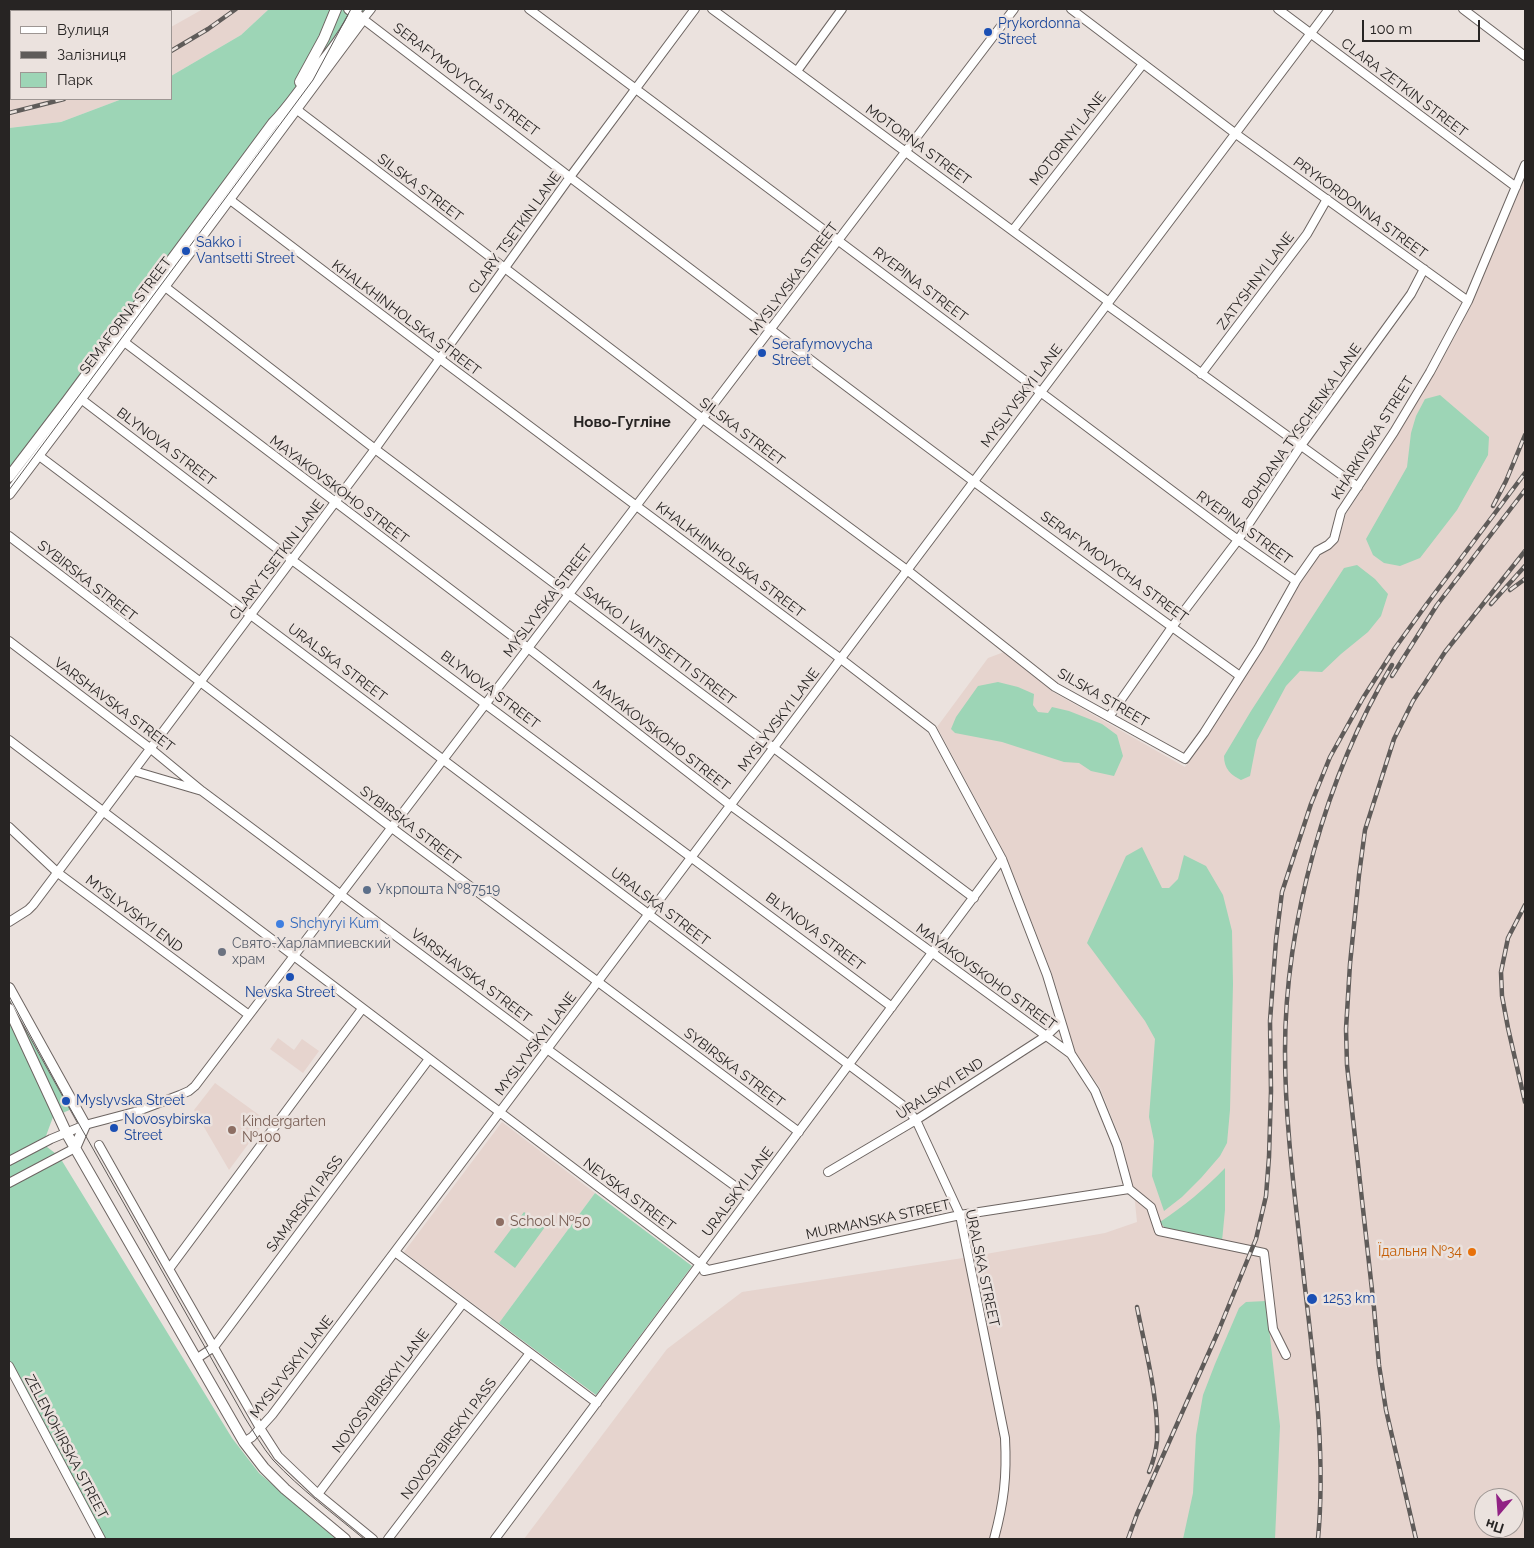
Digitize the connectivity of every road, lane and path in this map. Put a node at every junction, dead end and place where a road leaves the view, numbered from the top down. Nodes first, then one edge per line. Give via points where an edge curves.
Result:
1 (336, 9) edge
2 (371, 9) edge
3 (529, 9) edge
4 (695, 9) edge
5 (712, 9) edge
6 (842, 9) edge
7 (1014, 9) edge
8 (1071, 9) edge
9 (1278, 9) edge
10 (1330, 9) edge
11 (1463, 9) edge
12 (356, 12) edge
13 (1311, 34) junction
14 (1525, 56) edge
15 (1143, 64) junction
16 (797, 71) junction
17 (636, 88) junction
18 (296, 109) junction
19 (273, 123) junction
20 (1236, 134) junction
21 (906, 151) junction
22 (1525, 165) edge
23 (570, 177) junction
24 (1516, 187) junction
25 (229, 199) junction
26 (1327, 199) junction
27 (1013, 230) junction
28 (838, 240) junction
29 (505, 268) junction
30 (1424, 269) junction
31 (164, 286) junction
32 (1468, 300) junction
33 (1108, 304) junction
34 (771, 329) junction
35 (123, 341) junction
36 (440, 359) junction
37 (1201, 374) junction
38 (1041, 392) junction
39 (77, 396) junction
40 (703, 419) junction
41 (1300, 447) junction
42 (375, 449) junction
43 (38, 455) junction
44 (9, 477) edge
45 (974, 481) junction
46 (1358, 487) junction
47 (9, 494) edge
48 (336, 502) junction
49 (637, 506) junction
50 (9, 536) edge
51 (1238, 540) junction
52 (292, 560) junction
53 (907, 570) junction
54 (1296, 581) junction
55 (569, 594) junction
56 (252, 615) junction
57 (1172, 627) junction
58 (9, 641) edge
59 (528, 648) junction
60 (841, 659) junction
61 (1240, 676) junction
62 (200, 684) junction
63 (486, 704) junction
64 (1109, 717) junction
65 (9, 740) edge
66 (774, 748) junction
67 (151, 749) junction
68 (444, 759) junction
69 (1185, 759) joint
70 (134, 770) junction
71 (202, 791) junction
72 (730, 806) junction
73 (103, 813) junction
74 (9, 827) edge
75 (392, 828) junction
76 (692, 857) junction
77 (1002, 859) junction
78 (58, 873) junction
79 (341, 894) junction
80 (974, 898) junction
81 (649, 914) junction
82 (9, 922) edge
83 (932, 953) junction
84 (294, 957) junction
85 (598, 981) junction
86 (9, 988) edge
87 (892, 1007) junction
88 (9, 1009) edge
89 (362, 1009) junction
90 (249, 1015) junction
91 (1061, 1022) junction
92 (1046, 1036) junction
93 (548, 1049) junction
94 (1071, 1054) junction
95 (429, 1059) junction
96 (849, 1065) junction
97 (53, 1067) junction
98 (39, 1073) junction
99 (500, 1112) junction
100 (916, 1120) junction
101 (61, 1122) junction
102 (86, 1125) junction
103 (799, 1132) junction
104 (67, 1134) junction
105 (52, 1139) junction
106 (98, 1145) dead end
107 (75, 1148) junction
108 (9, 1161) edge
109 (828, 1172) dead end
110 (9, 1183) edge
111 (1128, 1189) junction
112 (750, 1197) junction
113 (960, 1215) junction
114 (395, 1252) junction
115 (700, 1264) junction
116 (169, 1269) junction
117 (708, 1270) junction
118 (693, 1274) junction
119 (463, 1303) junction
120 (214, 1347) junction
121 (530, 1353) junction
122 (1286, 1355) dead end
123 (196, 1359) junction
124 (9, 1366) edge
125 (597, 1403) junction
126 (260, 1428) junction
127 (244, 1442) junction
128 (318, 1494) junction
129 (101, 1539) edge
130 (345, 1539) edge
131 (373, 1539) edge
132 (388, 1539) edge
133 (494, 1539) edge
134 (994, 1539) edge

1 - 19 main road, SEMAFORNA STREET via 304,75
2 - 12 street, SEMAFORNA STREET
3 - 17 street, RYEPINA STREET
4 - 17 street, CLARY TSETKIN LANE
5 - 16 street, MOTORNA STREET
6 - 16 street
7 - 21 street, MYSLYVSKA STREET
8 - 15 street, PRYKORDONNA STREET
9 - 13 street, CLARA ZETKIN STREET
10 - 13 street, MYSLYVSKYI LANE
11 - 14 street
12 - 18 main road, SEMAFORNA STREET
12 - 19 main road, SEMAFORNA STREET
12 - 23 street, SERAFYMOVYCHA STREET
13 - 20 street, MYSLYVSKYI LANE
13 - 24 street, CLARA ZETKIN STREET
15 - 20 street, PRYKORDONNA STREET
15 - 27 street, MOTORNYI LANE
16 - 21 street, MOTORNA STREET
17 - 23 street, CLARY TSETKIN LANE
17 - 28 street, RYEPINA STREET
18 - 25 main road, SEMAFORNA STREET
18 - 29 street, SILSKA STREET
19 - 39 main road, SEMAFORNA STREET
20 - 26 street, PRYKORDONNA STREET
20 - 33 street, MYSLYVSKYI LANE
21 - 27 street, MOTORNA STREET
21 - 28 street, MYSLYVSKA STREET
22 - 24 street, KHARKIVSKA STREET
23 - 29 street, CLARY TSETKIN LANE
23 - 34 street, SERAFYMOVYCHA STREET
24 - 32 street, KHARKIVSKA STREET
25 - 31 main road, SEMAFORNA STREET
25 - 36 street, KHALKHINHOLSKA STREET
26 - 30 street, PRYKORDONNA STREET
26 - 37 street, ZATYSHNYI LANE via 1307,234
27 - 33 street, MOTORNA STREET
28 - 34 street, MYSLYVSKA STREET
28 - 38 street, RYEPINA STREET
29 - 36 street, CLARY TSETKIN LANE
29 - 40 street, SILSKA STREET
30 - 32 street, PRYKORDONNA STREET
30 - 41 street, BOHDANA TYSCHENKA LANE via 1411,294
31 - 35 main road, SEMAFORNA STREET
31 - 42 street, SAKKO I VANTSETTI STREET
32 - 46 street, KHARKIVSKA STREET via 1415,397
33 - 37 street, MOTORNA STREET
33 - 38 street, MYSLYVSKYI LANE
34 - 40 street, MYSLYVSKA STREET
34 - 45 street, SERAFYMOVYCHA STREET
35 - 39 main road, SEMAFORNA STREET
35 - 48 street, MAYAKOVSKOHO STREET
36 - 42 street, CLARY TSETKIN LANE
36 - 49 street, KHALKHINHOLSKA STREET
37 - 41 street, MOTORNA STREET
38 - 45 street, MYSLYVSKYI LANE
38 - 51 street, RYEPINA STREET
39 - 43 main road, SEMAFORNA STREET
39 - 44 main road, SEMAFORNA STREET
39 - 52 street, BLYNOVA STREET
40 - 49 street, MYSLYVSKA STREET
40 - 53 street, SILSKA STREET
41 - 46 street, MOTORNA STREET
41 - 51 street, BOHDANA TYSCHENKA LANE
42 - 48 street, CLARY TSETKIN LANE
42 - 55 street, SAKKO I VANTSETTI STREET
43 - 47 main road, SEMAFORNA STREET
43 - 56 street, URALSKA STREET
45 - 53 street, MYSLYVSKYI LANE
45 - 57 street, SERAFYMOVYCHA STREET
46 - 54 street, KHARKIVSKA STREET via 1341,512 1334,539 1317,551
48 - 52 street, CLARY TSETKIN LANE
48 - 59 street, MAYAKOVSKOHO STREET
49 - 55 street, MYSLYVSKA STREET
49 - 60 street, KHALKHINHOLSKA STREET
50 - 62 street, SYBIRSKA STREET
51 - 54 street, RYEPINA STREET
51 - 57 street, BOHDANA TYSCHENKA LANE
52 - 56 street, CLARY TSETKIN LANE
52 - 63 street, BLYNOVA STREET
53 - 60 street, MYSLYVSKYI LANE
53 - 64 street, SILSKA STREET via 1055,687
54 - 61 street, KHARKIVSKA STREET
55 - 59 street, MYSLYVSKA STREET
55 - 66 street, SAKKO I VANTSETTI STREET
56 - 62 street, CLARY TSETKIN LANE
56 - 68 street, URALSKA STREET
57 - 61 street, SERAFYMOVYCHA STREET
57 - 64 street, BOHDANA TYSCHENKA LANE
58 - 67 street, VARSHAVSKA STREET
59 - 63 street, MYSLYVSKA STREET
59 - 72 street, MAYAKOVSKOHO STREET
60 - 66 street, MYSLYVSKYI LANE
60 - 77 street, KHALKHINHOLSKA STREET via 932,729
61 - 69 street, KHARKIVSKA STREET
62 - 67 street, CLARY TSETKIN LANE
62 - 75 street, SYBIRSKA STREET
63 - 68 street, MYSLYVSKA STREET
63 - 76 street, BLYNOVA STREET
64 - 69 street, SILSKA STREET
65 - 73 street, NEVSKA STREET
66 - 72 street, MYSLYVSKYI LANE
66 - 80 street, SAKKO I VANTSETTI STREET
67 - 70 street, CLARY TSETKIN LANE
67 - 71 street, VARSHAVSKA STREET
68 - 75 street, MYSLYVSKA STREET
68 - 81 street, URALSKA STREET
70 - 71 street, VARSHAVSKA STREET
70 - 73 street, CLARY TSETKIN LANE
71 - 79 street, VARSHAVSKA STREET
72 - 76 street, MYSLYVSKYI LANE
72 - 83 street, MAYAKOVSKOHO STREET
73 - 78 street, CLARY TSETKIN LANE
73 - 84 street, NEVSKA STREET
74 - 78 street, MYSLYVSKYI END
75 - 79 street, MYSLYVSKA STREET
75 - 85 street, SYBIRSKA STREET
76 - 81 street, MYSLYVSKYI LANE
76 - 87 street, BLYNOVA STREET
77 - 80 street, URALSKYI LANE
77 - 91 street, KHALKHINHOLSKA STREET
78 - 82 street, CLARY TSETKIN LANE via 33,905
78 - 90 street, MYSLYVSKYI END
79 - 84 street, MYSLYVSKA STREET
79 - 93 street, VARSHAVSKA STREET
80 - 83 street, URALSKYI LANE
81 - 85 street, MYSLYVSKYI LANE
81 - 96 street, URALSKA STREET
83 - 87 street, URALSKYI LANE
83 - 92 street, MAYAKOVSKOHO STREET
84 - 89 street, NEVSKA STREET
84 - 90 street, MYSLYVSKA STREET
85 - 93 street, MYSLYVSKYI LANE
85 - 103 street, SYBIRSKA STREET
86 - 97 main road
87 - 96 street, URALSKYI LANE
88 - 98 main road
89 - 95 street, NEVSKA STREET
89 - 116 street
90 - 102 street, MYSLYVSKA STREET via 189,1091 138,1111
91 - 92 street, URALSKYI END
91 - 94 street, KHALKHINHOLSKA STREET
92 - 94 street, MAYAKOVSKOHO STREET
92 - 100 street, URALSKYI END
93 - 99 street, MYSLYVSKYI LANE
93 - 112 street, VARSHAVSKA STREET
94 - 111 street, MAYAKOVSKOHO STREET via 1095,1091 1117,1145
95 - 99 street, NEVSKA STREET
95 - 120 street, SAMARSKYI PASS
96 - 100 street, URALSKA STREET via 905,1107
96 - 103 street, URALSKYI LANE
97 - 98 main road
97 - 102 main road
98 - 101 main road
99 - 114 street, MYSLYVSKYI LANE
99 - 115 street, NEVSKA STREET
100 - 109 street, URALSKYI END
100 - 113 street, URALSKA STREET
101 - 104 main road
101 - 105 street
102 - 104 street, MYSLYVSKA STREET
102 - 107 main road
103 - 112 street, URALSKYI LANE
104 - 105 street, MYSLYVSKA STREET
104 - 107 main road
105 - 108 street, MYSLYVSKA STREET
106 - 116 street
107 - 110 street
107 - 123 main road
111 - 113 street, MURMANSKA STREET
111 - 122 street via 1151,1207 1159,1231 1264,1253 1272,1329
112 - 115 street, URALSKYI LANE
113 - 117 street, MURMANSKA STREET
113 - 134 street, URALSKA STREET via 1005,1438 1005,1490
114 - 119 street
114 - 126 street, MYSLYVSKYI LANE
115 - 117 street, NEVSKA STREET
115 - 118 street, URALSKYI LANE
116 - 120 street
117 - 118 street, MURMANSKA STREET
118 - 125 street, URALSKYI LANE
119 - 121 street
119 - 128 street, NOVOSYBIRSKYI LANE
120 - 123 street, SAMARSKYI PASS
120 - 126 street
121 - 125 street
121 - 132 street, NOVOSYBIRSKYI PASS
123 - 127 main road
124 - 129 street, ZELENOHIRSKA STREET
125 - 133 street, URALSKYI LANE
126 - 127 street, MYSLYVSKYI LANE
126 - 128 street via 278,1456
127 - 130 main road via 274,1479
128 - 131 street

